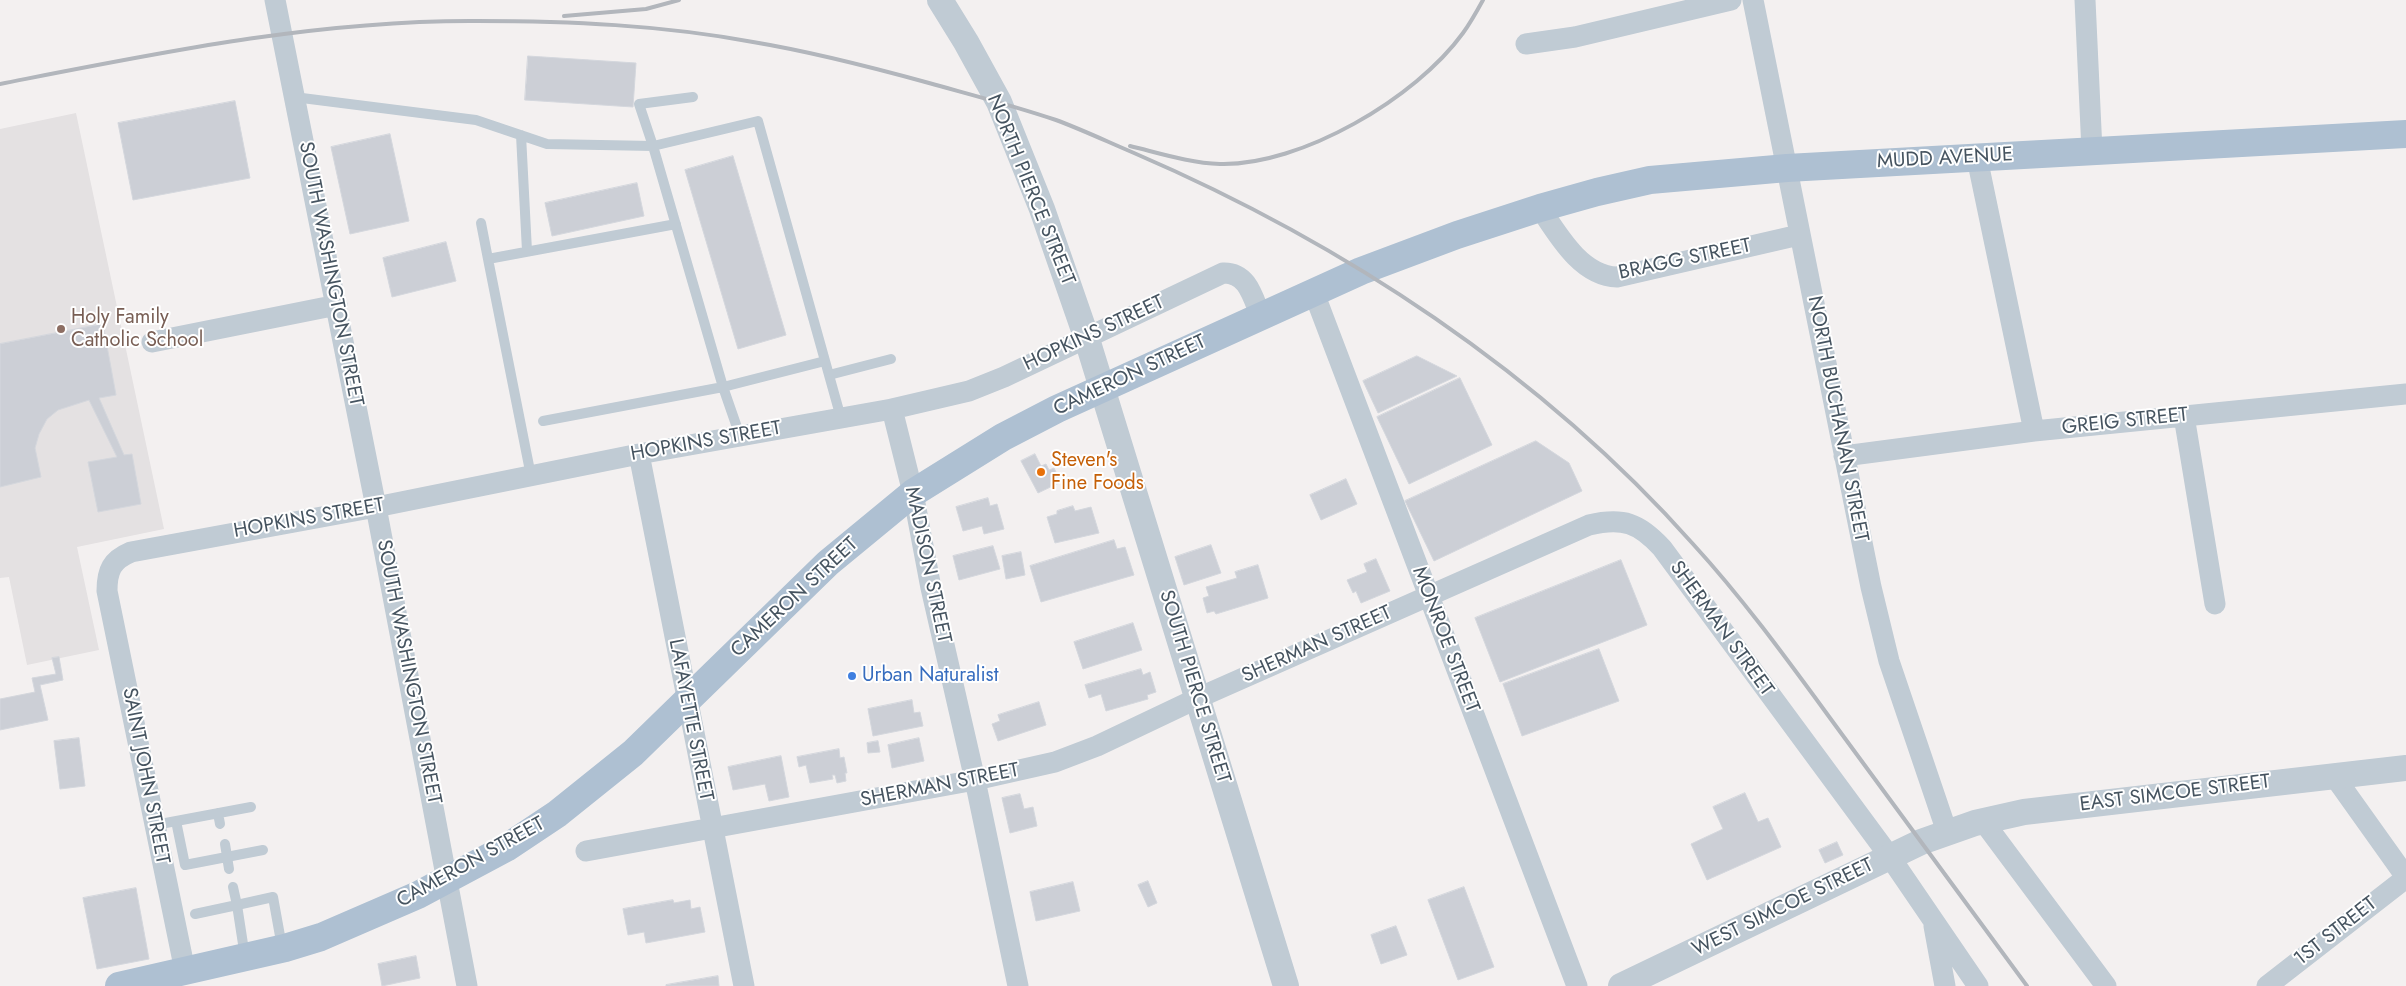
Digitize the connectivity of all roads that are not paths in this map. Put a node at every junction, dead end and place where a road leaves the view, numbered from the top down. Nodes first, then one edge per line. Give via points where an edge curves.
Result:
1 (275, 0) edge
2 (940, 0) edge
3 (1731, 0) edge
4 (1753, 0) edge
5 (2084, 0) edge
6 (1526, 44) dead end
7 (294, 97) junction
8 (693, 97) dead end
9 (2406, 134) edge
10 (521, 135) junction
11 (653, 146) junction
12 (2092, 151) junction
13 (1977, 158) junction
14 (1788, 168) junction
15 (1540, 208) junction
16 (481, 223) dead end
17 (676, 224) junction
18 (1490, 225) joint
19 (1799, 235) junction
20 (527, 251) junction
21 (488, 259) junction
22 (1314, 293) junction
23 (337, 305) junction
24 (1262, 317) junction
25 (1086, 336) junction
26 (152, 342) dead end
27 (891, 359) dead end
28 (825, 361) junction
29 (829, 375) junction
30 (723, 387) junction
31 (1102, 388) junction
32 (2406, 394) edge
33 (892, 409) junction
34 (2184, 416) junction
35 (841, 418) junction
36 (544, 421) dead end
37 (2034, 431) junction
38 (740, 436) junction
39 (639, 454) junction
40 (1844, 456) junction
41 (531, 476) junction
42 (913, 493) junction
43 (376, 507) junction
44 (110, 567) joint
45 (1428, 596) junction
46 (2215, 604) dead end
47 (1198, 698) junction
48 (687, 702) junction
49 (2406, 768) edge
50 (2334, 776) junction
51 (975, 780) junction
52 (251, 807) dead end
53 (218, 813) junction
54 (176, 821) junction
55 (1982, 821) junction
56 (220, 824) dead end
57 (155, 825) junction
58 (711, 828) junction
59 (1947, 832) junction
60 (225, 844) dead end
61 (264, 850) dead end
62 (586, 851) dead end
63 (227, 857) junction
64 (1890, 857) junction
65 (229, 869) dead end
66 (2406, 878) edge
67 (448, 879) junction
68 (233, 887) dead end
69 (237, 905) junction
70 (195, 914) dead end
71 (1932, 919) junction
72 (283, 948) junction
73 (245, 958) junction
74 (186, 979) edge
75 (119, 986) edge
76 (467, 986) edge
77 (744, 986) edge
78 (1018, 986) edge
79 (1286, 986) edge
80 (1577, 986) edge
81 (1621, 986) edge
82 (1945, 986) edge
83 (1978, 986) edge
84 (2106, 986) edge
85 (2267, 986) edge

1 - 7 street, SOUTH WASHINGTON STREET
2 - 25 street, NORTH PIERCE STREET via 998,102 1042,209
3 - 6 street via 1575,37
4 - 14 street, NORTH BUCHANAN STREET
5 - 12 street
7 - 10 lane via 476,120
7 - 23 street, SOUTH WASHINGTON STREET
8 - 11 lane via 639,104
9 - 12 main road, MUDD AVENUE
10 - 11 lane via 547,144
10 - 20 lane
11 - 17 lane
11 - 28 lane via 758,120
12 - 13 main road, MUDD AVENUE
13 - 14 main road, MUDD AVENUE
13 - 37 street
14 - 15 main road, MUDD AVENUE via 1650,180
14 - 19 street, NORTH BUCHANAN STREET
15 - 18 main road, MUDD AVENUE
15 - 19 street, BRAGG STREET via 1568,249 1610,277
16 - 21 lane
17 - 20 lane
17 - 30 lane
18 - 22 main road, CAMERON STREET via 1361,271
19 - 40 street, NORTH BUCHANAN STREET
20 - 21 lane
21 - 41 lane
22 - 24 main road, CAMERON STREET
22 - 45 street, MONROE STREET
23 - 26 street
23 - 43 street, SOUTH WASHINGTON STREET
24 - 25 street, HOPKINS STREET via 1245,280 1239,275 1224,273
24 - 31 main road, CAMERON STREET
25 - 31 street, NORTH PIERCE STREET
25 - 33 street, HOPKINS STREET via 969,391
27 - 29 lane
28 - 29 lane
28 - 30 lane
29 - 35 lane
30 - 36 lane
30 - 38 lane
31 - 42 main road, CAMERON STREET via 1003,437
31 - 47 street, SOUTH PIERCE STREET
32 - 34 street, GREIG STREET
33 - 35 street, HOPKINS STREET
33 - 42 street, MADISON STREET
34 - 37 street, GREIG STREET
34 - 46 street
35 - 38 street, HOPKINS STREET
37 - 40 street, GREIG STREET
38 - 39 street, HOPKINS STREET
39 - 41 street, HOPKINS STREET
39 - 48 street, LAFAYETTE STREET
40 - 59 street, NORTH BUCHANAN STREET via 1889,661
41 - 43 street, HOPKINS STREET
42 - 48 main road, CAMERON STREET via 828,563
42 - 51 street, MADISON STREET
43 - 44 street, HOPKINS STREET via 131,552 119,557
43 - 67 street, SOUTH WASHINGTON STREET
44 - 57 street, SAINT JOHN STREET via 107,590
45 - 47 street, SHERMAN STREET
45 - 64 street, SHERMAN STREET via 1589,525 1612,521 1632,524 1648,533
45 - 80 street, MONROE STREET
47 - 51 street, SHERMAN STREET via 1074,756
47 - 79 street, SOUTH PIERCE STREET
48 - 58 street, LAFAYETTE STREET
48 - 67 main road, CAMERON STREET via 633,753 557,814 506,848
49 - 50 street, EAST SIMCOE STREET
50 - 55 street, EAST SIMCOE STREET via 2033,810
50 - 66 street
51 - 58 street, SHERMAN STREET
51 - 78 street, MADISON STREET
52 - 53 lane
53 - 54 lane
53 - 56 lane
54 - 57 lane
54 - 63 lane via 185,866
55 - 59 street, EAST SIMCOE STREET
55 - 84 street
57 - 74 street, SAINT JOHN STREET
58 - 62 street, SHERMAN STREET
58 - 77 street, LAFAYETTE STREET
59 - 64 street, WEST SIMCOE STREET
60 - 63 lane
61 - 63 lane
63 - 65 lane
64 - 71 street, SHERMAN STREET
64 - 81 street, WEST SIMCOE STREET
66 - 85 street, 1ST STREET
67 - 72 main road, CAMERON STREET via 366,919
67 - 76 street, SOUTH WASHINGTON STREET
68 - 69 lane
69 - 70 lane
69 - 72 lane via 273,897
69 - 73 lane
71 - 82 street
71 - 83 street, SHERMAN STREET
72 - 73 main road, CAMERON STREET
73 - 74 main road, CAMERON STREET
74 - 75 main road, CAMERON STREET

